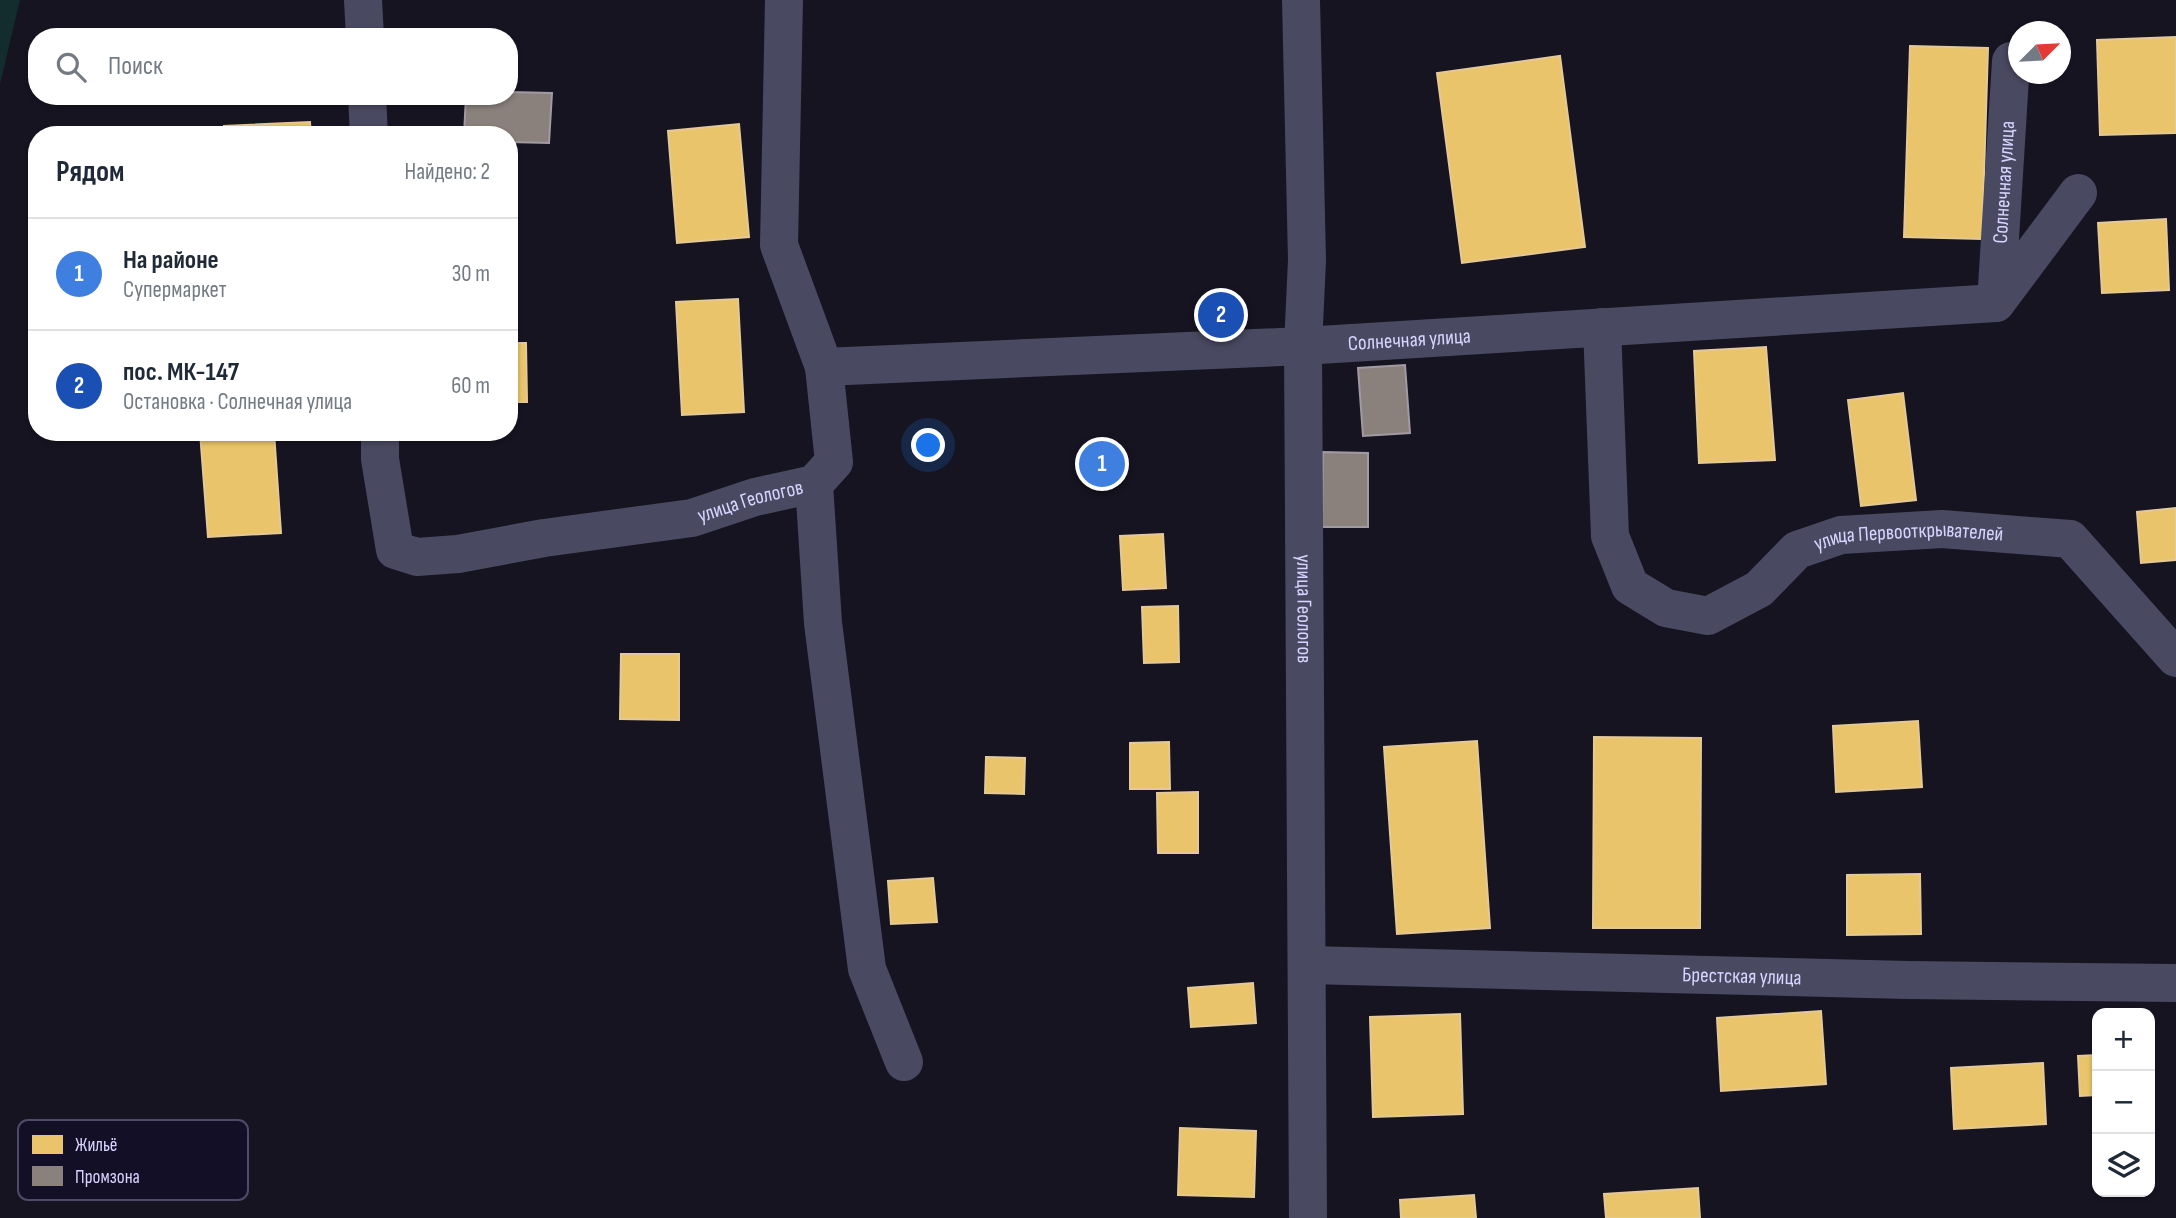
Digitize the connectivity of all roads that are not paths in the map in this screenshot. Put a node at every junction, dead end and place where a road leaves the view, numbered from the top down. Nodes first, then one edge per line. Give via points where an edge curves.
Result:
1 (363, 0) edge
2 (784, 0) edge
3 (1301, 0) edge
4 (365, 28) edge
5 (2010, 84) edge
6 (367, 105) edge
7 (369, 126) edge
8 (2078, 193) dead end
9 (1996, 303) junction
10 (1602, 327) junction
11 (1303, 346) junction
12 (824, 367) junction
13 (380, 441) edge
14 (814, 484) junction
15 (2176, 658) edge
16 (2176, 665) edge
17 (1308, 965) junction
18 (2176, 983) edge
19 (904, 1062) dead end
20 (1308, 1218) edge

1 - 4 street
2 - 12 street, улица Геологов via 779,245
3 - 11 street, улица Геологов via 1307,260
5 - 9 street, Солнечная улица
6 - 7 street
8 - 9 street, Солнечная улица
9 - 10 street, Солнечная улица
10 - 11 street, Солнечная улица
10 - 15 street, улица Первооткрывателей via 1610,536 1630,586 1666,608 1708,616 1759,589 1797,550 1841,535 1942,529 2070,539
11 - 12 street, Солнечная улица
11 - 17 street, улица Геологов
12 - 14 street, улица Геологов via 834,461
13 - 14 street, улица Геологов via 395,550 417,557 692,518
14 - 19 street via 823,623 867,970
15 - 16 street
17 - 18 street, Брестская улица
17 - 20 street, улица Геологов

